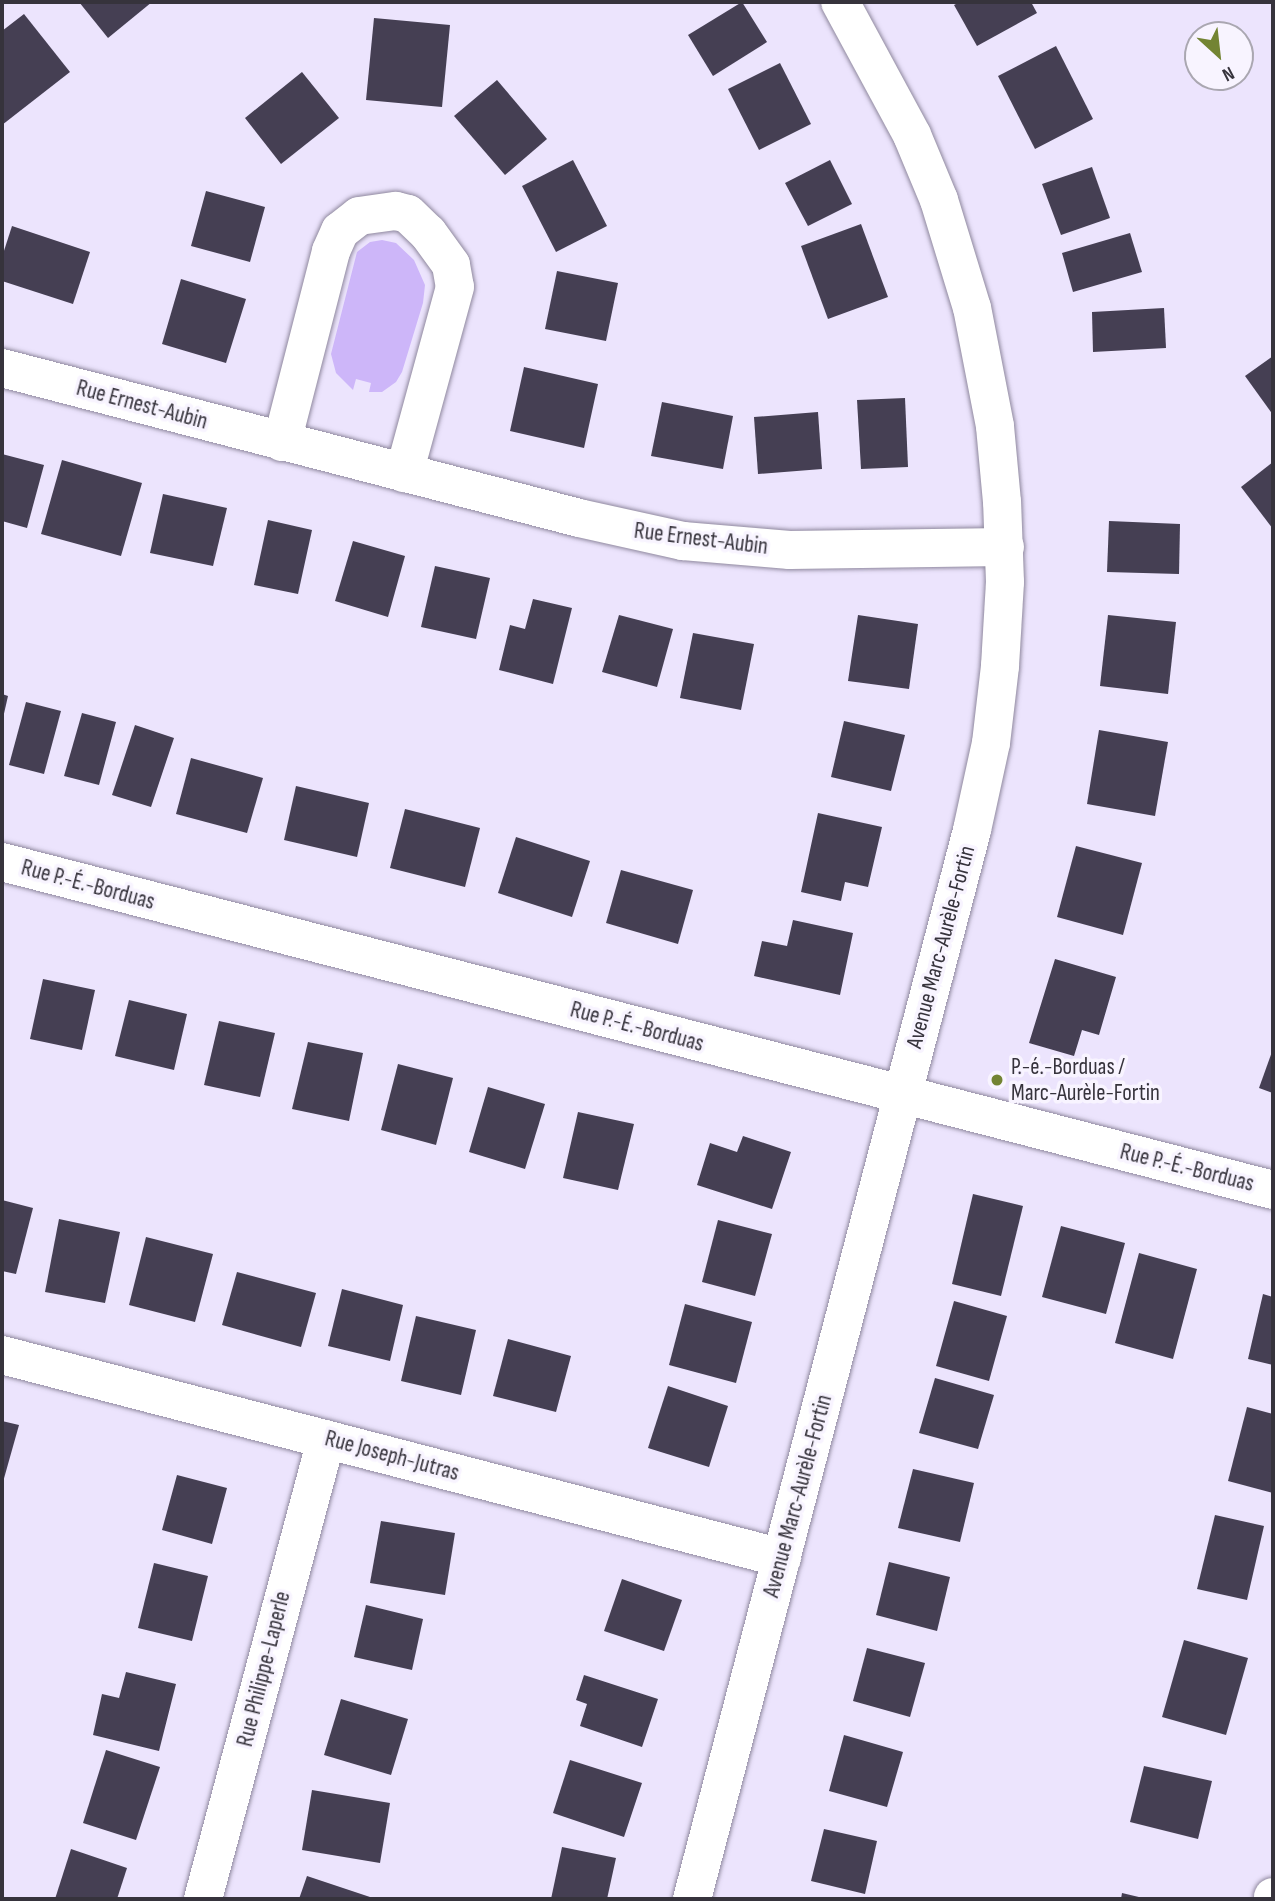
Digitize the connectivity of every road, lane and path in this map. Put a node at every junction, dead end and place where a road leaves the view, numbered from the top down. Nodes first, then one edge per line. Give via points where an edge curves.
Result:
1 (840, 2) edge
2 (2, 368) edge
3 (282, 442) junction
4 (404, 473) junction
5 (1005, 547) junction
6 (2, 862) edge
7 (902, 1095) junction
8 (1273, 1190) edge
9 (2, 1354) edge
10 (326, 1439) junction
11 (782, 1558) junction
12 (203, 1899) edge
13 (692, 1899) edge

1 - 5 street, Avenue Marc-Aurèle-Fortin via 912,135 961,266 995,426
2 - 3 street, Rue Ernest-Aubin
3 - 4 street, Rue Ernest-Aubin
3 - 4 street via 340,230 359,216 408,214 451,265 456,287
4 - 5 street, Rue Ernest-Aubin via 621,529 702,544 790,550
5 - 7 street, Avenue Marc-Aurèle-Fortin via 1001,655 991,743
6 - 7 street, Rue P.-É.-Borduas
7 - 8 street, Rue P.-É.-Borduas
7 - 11 street, Avenue Marc-Aurèle-Fortin
9 - 10 street, Rue Joseph-Jutras
10 - 11 street, Rue Joseph-Jutras
10 - 12 street, Rue Philippe-Laperle
11 - 13 street, Avenue Marc-Aurèle-Fortin

